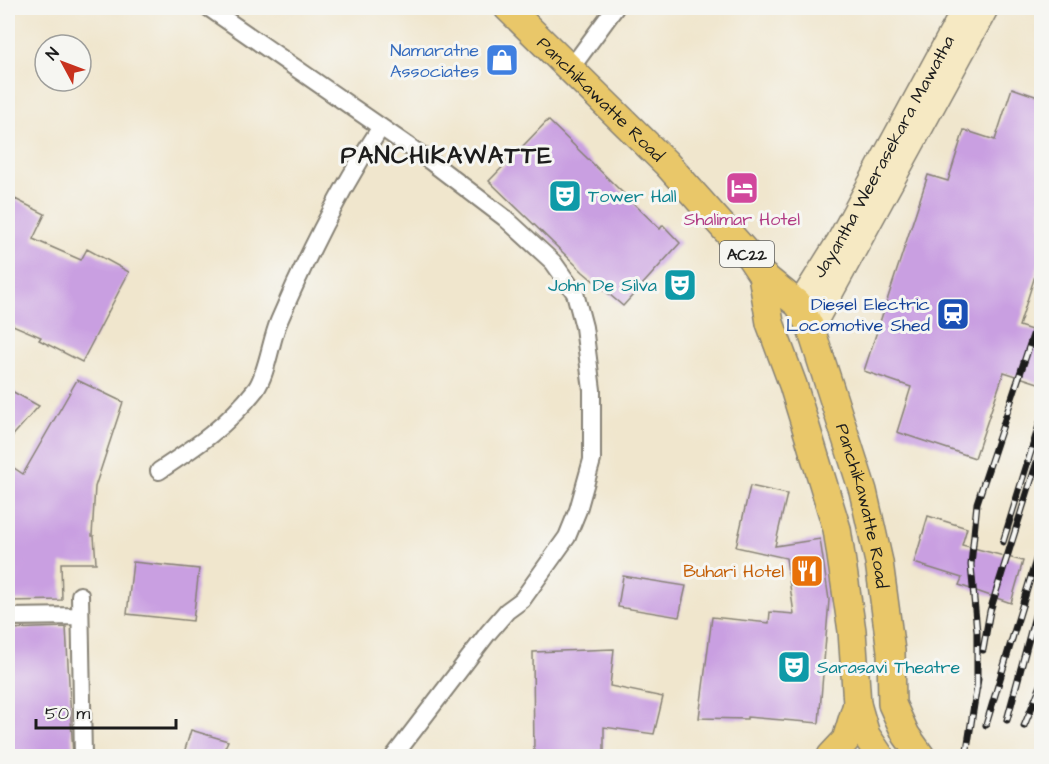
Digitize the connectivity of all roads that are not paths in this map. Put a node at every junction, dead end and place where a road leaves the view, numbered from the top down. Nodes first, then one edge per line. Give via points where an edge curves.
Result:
1 (209, 8) edge
2 (508, 8) edge
3 (615, 8) edge
4 (965, 8) edge
5 (986, 8) edge
6 (571, 68) junction
7 (381, 127) junction
8 (762, 275) junction
9 (799, 305) junction
10 (811, 329) junction
11 (159, 471) dead end
12 (80, 595) dead end
13 (78, 616) junction
14 (8, 617) edge
15 (856, 704) junction
16 (83, 756) edge
17 (394, 756) edge
18 (831, 756) edge
19 (880, 756) edge
20 (921, 756) edge

1 - 7 street
2 - 6 main road, Panchikawatte Road / AC22
3 - 6 street
4 - 9 main road, Jayantha Weerasekara Mawatha via 839,241
5 - 10 main road, Jayantha Weerasekara Mawatha
6 - 8 main road, Panchikawatte Road / AC22 via 666,163
7 - 11 street via 335,202 279,322 258,387 217,432
7 - 17 street via 505,219 553,262 575,293 584,327 593,414 591,460 567,537 522,600 488,633
8 - 9 main road, Panchikawatte Road / AC22
8 - 15 main road, Panchikawatte Road / AC22 via 770,323 837,529 852,631
9 - 10 main road, Panchikawatte Road / AC22
10 - 20 main road, Panchikawatte Road / AC22 via 868,512 879,562 891,651 892,704
12 - 13 street
13 - 14 street
13 - 16 street
15 - 18 main road, Panchikawatte Road / AC22 via 846,740
15 - 19 main road, Panchikawatte Road / AC22 via 866,735

